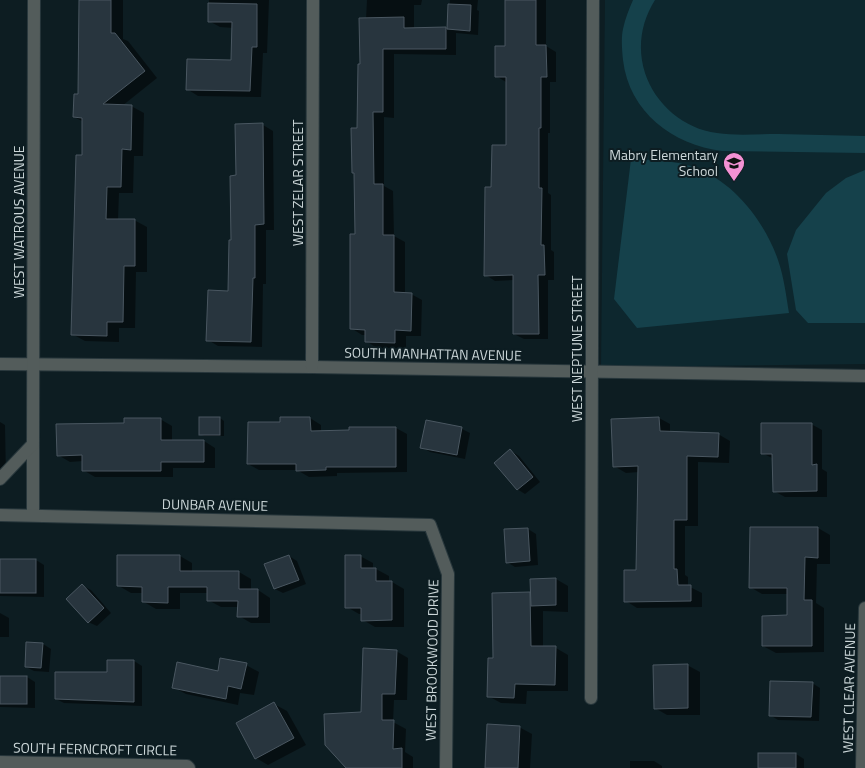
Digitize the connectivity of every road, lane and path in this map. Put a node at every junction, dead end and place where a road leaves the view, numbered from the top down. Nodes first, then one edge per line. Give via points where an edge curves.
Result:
1 (34, 0) edge
2 (314, 0) edge
3 (593, 0) edge
4 (0, 364) edge
5 (33, 364) junction
6 (312, 367) junction
7 (591, 371) junction
8 (865, 376) edge
9 (33, 444) junction
10 (0, 479) edge
11 (0, 515) edge
12 (33, 515) junction
13 (430, 525) joint
14 (865, 608) edge
15 (591, 698) dead end
16 (0, 762) edge
17 (189, 768) edge
18 (446, 768) edge
19 (862, 768) edge

1 - 5 street, WEST WATROUS AVENUE
2 - 6 street, WEST ZELAR STREET
3 - 7 street, WEST NEPTUNE STREET
4 - 5 street, SOUTH MANHATTAN AVENUE
5 - 6 street, SOUTH MANHATTAN AVENUE
5 - 9 street, WEST WATROUS AVENUE
6 - 7 street, SOUTH MANHATTAN AVENUE
7 - 8 street, SOUTH MANHATTAN AVENUE
7 - 15 street, WEST NEPTUNE STREET
9 - 10 street
9 - 12 street, WEST WATROUS AVENUE
11 - 12 street, DUNBAR AVENUE
12 - 13 street, DUNBAR AVENUE
13 - 18 street, WEST BROOKWOOD DRIVE via 448,574
14 - 19 street, WEST CLEAR AVENUE
16 - 17 street, SOUTH FERNCROFT CIRCLE

